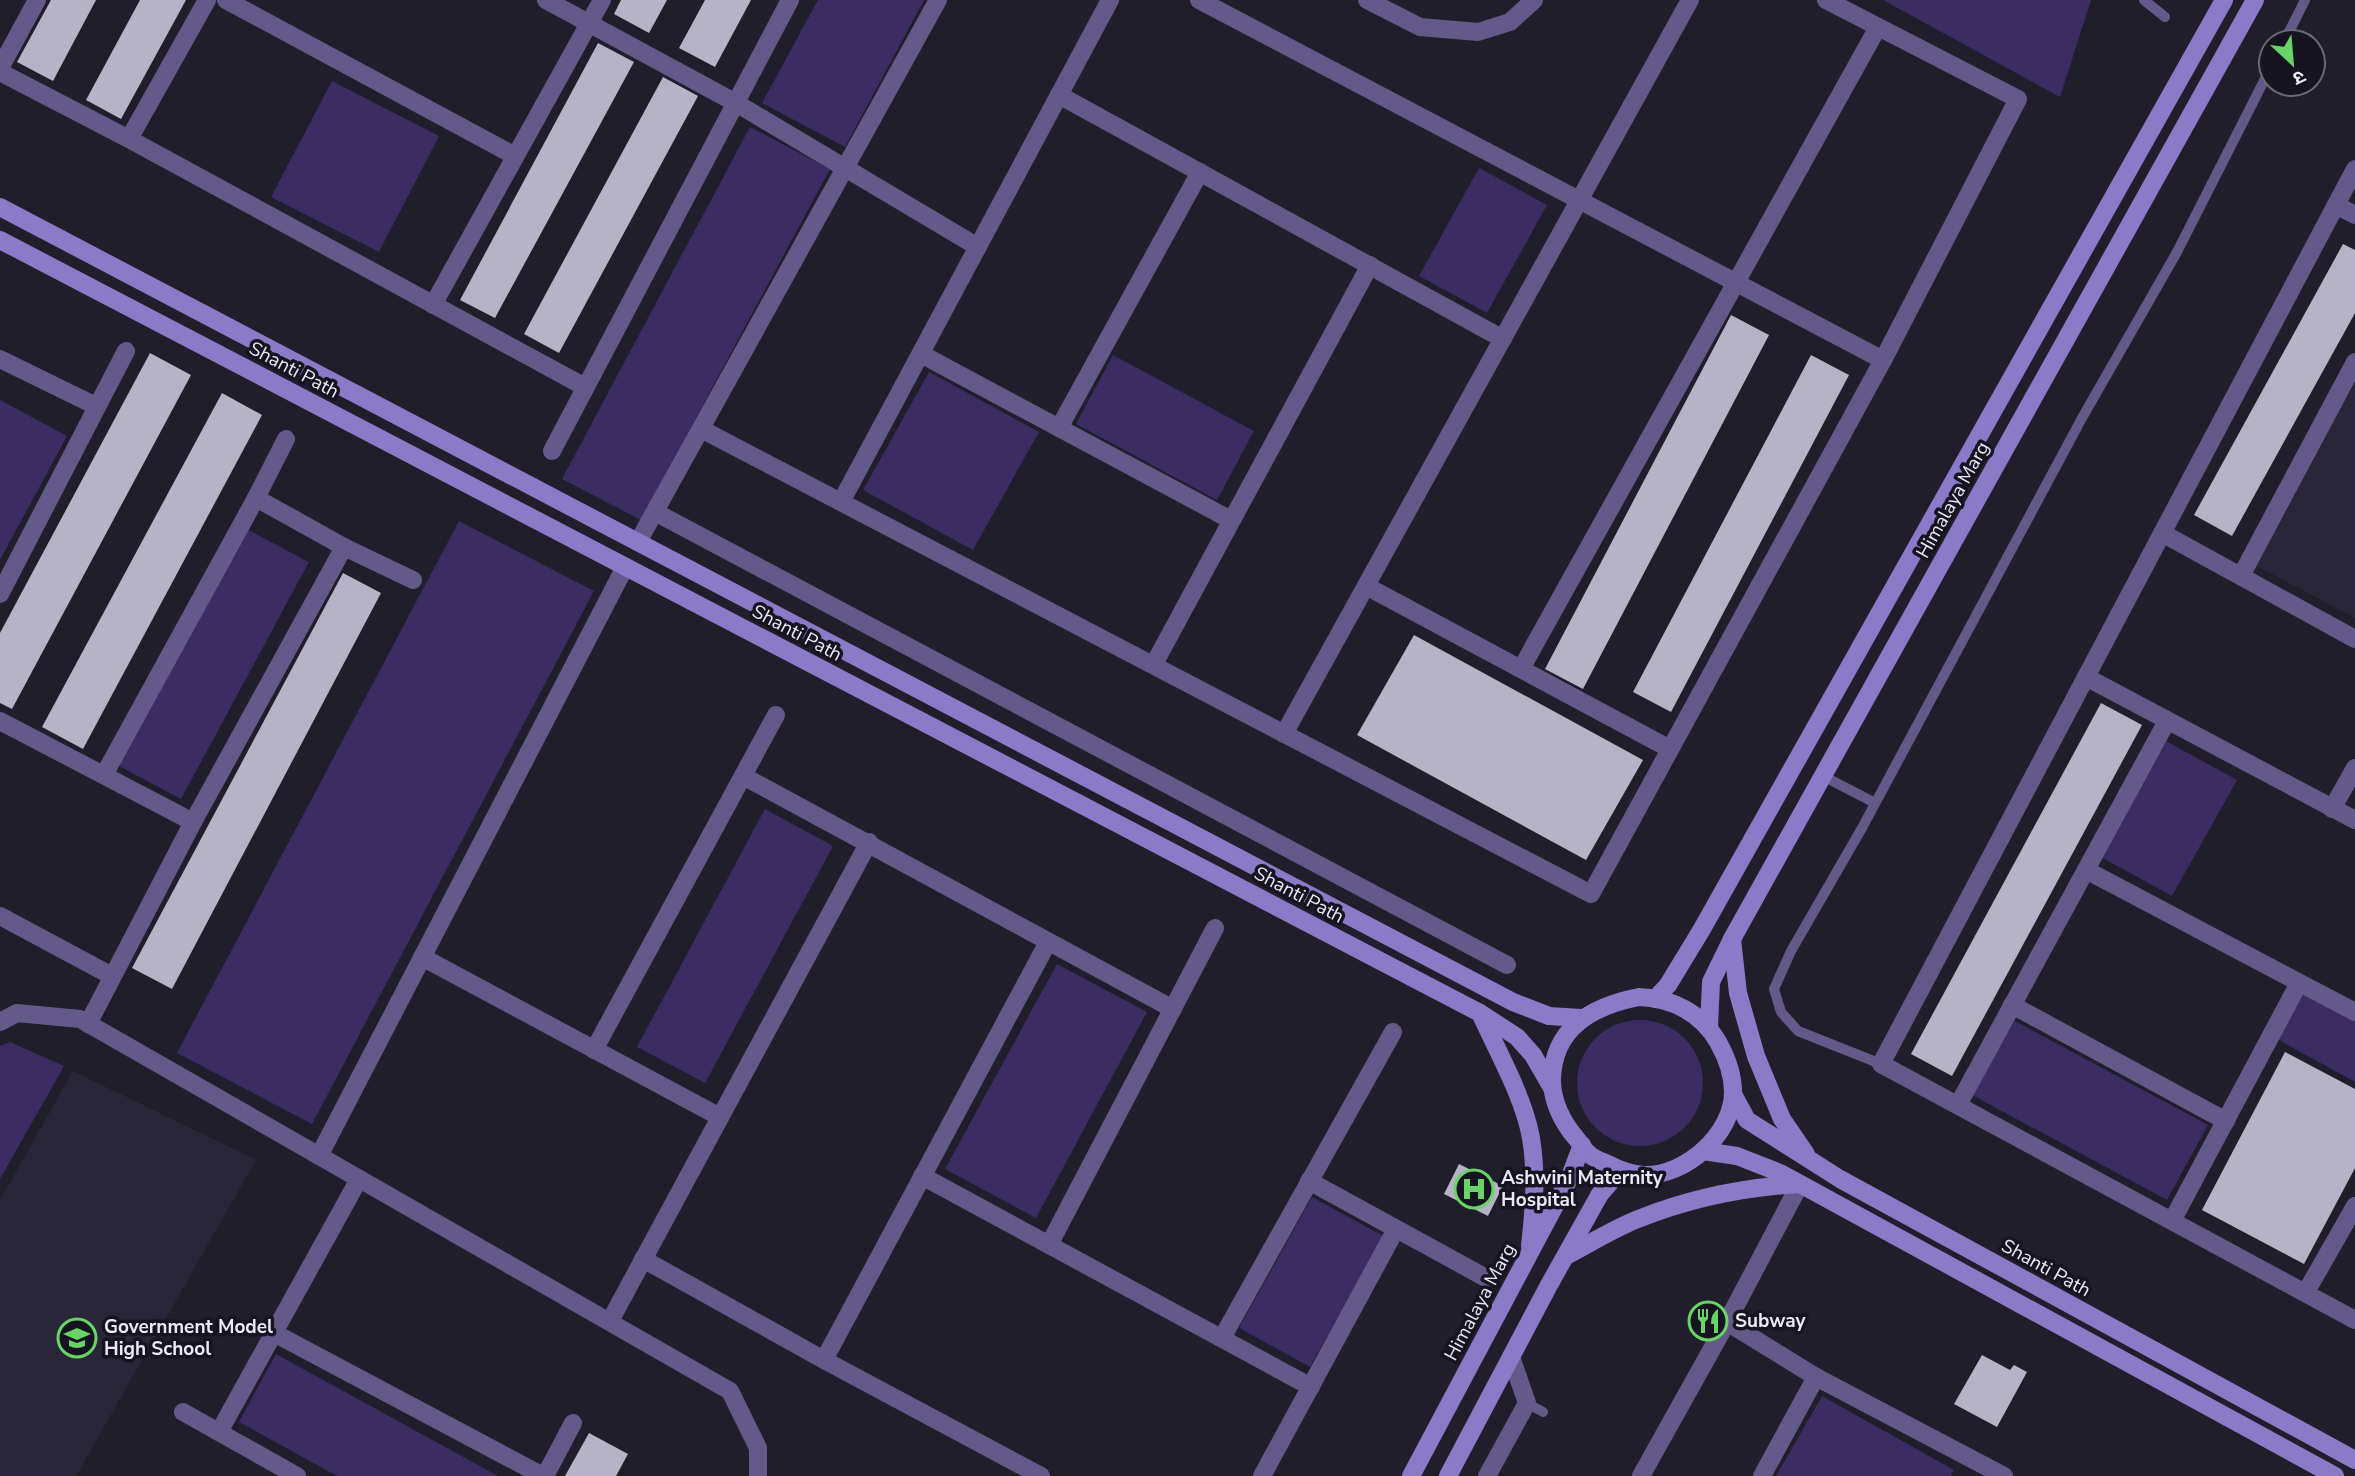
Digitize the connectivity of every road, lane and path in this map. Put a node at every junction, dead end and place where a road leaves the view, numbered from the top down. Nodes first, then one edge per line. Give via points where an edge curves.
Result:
1 (37, 0) edge
2 (207, 0) edge
3 (226, 0) edge
4 (545, 0) edge
5 (602, 0) edge
6 (790, 0) edge
7 (938, 0) edge
8 (1110, 0) edge
9 (1199, 0) edge
10 (1367, 0) edge
11 (1534, 0) edge
12 (1690, 0) edge
13 (1826, 0) edge
14 (2144, 0) edge
15 (2224, 0) edge
16 (2255, 0) edge
17 (2305, 0) edge
18 (2165, 17) dead end
19 (589, 24) junction
20 (1878, 27) junction
21 (2291, 28) edge
22 (0, 70) edge
23 (1059, 95) junction
24 (2257, 95) edge
25 (736, 103) junction
26 (129, 139) junction
27 (515, 156) junction
28 (844, 168) junction
29 (2355, 169) edge
30 (1200, 172) junction
31 (1580, 200) junction
32 (2336, 205) junction
33 (0, 206) edge
34 (2355, 215) edge
35 (0, 240) edge
36 (978, 247) junction
37 (1370, 265) junction
38 (1736, 282) junction
39 (433, 305) junction
40 (1503, 339) junction
41 (126, 351) dead end
42 (920, 354) junction
43 (0, 359) edge
44 (1883, 360) junction
45 (2355, 362) edge
46 (585, 387) junction
47 (96, 406) junction
48 (1059, 428) junction
49 (701, 429) junction
50 (286, 439) dead end
51 (552, 451) dead end
52 (256, 498) junction
53 (841, 502) junction
54 (655, 512) junction
55 (1231, 520) junction
56 (2162, 533) junction
57 (638, 542) junction
58 (344, 547) junction
59 (625, 566) junction
60 (2241, 576) junction
61 (413, 580) dead end
62 (1366, 586) junction
63 (0, 594) edge
64 (2355, 639) edge
65 (1154, 664) junction
66 (1521, 669) junction
67 (2086, 677) junction
68 (776, 715) dead end
69 (2167, 721) junction
70 (0, 722) edge
71 (1284, 734) junction
72 (1670, 749) junction
73 (2355, 768) edge
74 (104, 775) junction
75 (743, 776) junction
76 (1823, 776) junction
77 (1875, 803) junction
78 (2332, 809) junction
79 (2355, 820) edge
80 (193, 822) junction
81 (869, 842) junction
82 (2086, 870) junction
83 (0, 916) edge
84 (1216, 928) dead end
85 (1732, 939) junction
86 (1048, 942) junction
87 (422, 957) junction
88 (1507, 965) dead end
89 (112, 976) junction
90 (2298, 983) junction
91 (1655, 999) junction
92 (2012, 1005) junction
93 (1173, 1009) junction
94 (2355, 1012) edge
95 (1480, 1013) junction
96 (1581, 1018) junction
97 (0, 1022) edge
98 (88, 1024) junction
99 (1709, 1027) junction
100 (1393, 1032) dead end
101 (594, 1050) junction
102 (1881, 1064) junction
103 (1552, 1088) junction
104 (1733, 1094) junction
105 (1958, 1105) junction
106 (720, 1117) junction
107 (2226, 1121) junction
108 (1582, 1145) junction
109 (1703, 1151) junction
110 (319, 1156) junction
111 (1811, 1161) junction
112 (1620, 1171) junction
113 (922, 1176) junction
114 (359, 1179) junction
115 (1309, 1181) junction
116 (1800, 1184) junction
117 (2355, 1206) edge
118 (2172, 1221) junction
119 (1396, 1229) junction
120 (1049, 1245) junction
121 (1529, 1256) junction
122 (1566, 1256) junction
123 (643, 1259) junction
124 (1486, 1278) dead end
125 (2306, 1292) junction
126 (2355, 1320) edge
127 (610, 1321) junction
128 (1727, 1322) junction
129 (274, 1333) junction
130 (1222, 1338) junction
131 (1511, 1357) junction
132 (824, 1360) junction
133 (1816, 1377) junction
134 (1311, 1387) junction
135 (1527, 1403) junction
136 (183, 1412) dead end
137 (1543, 1412) dead end
138 (573, 1423) dead end
139 (219, 1432) junction
140 (2355, 1460) edge
141 (1010, 1468) edge
142 (1977, 1470) edge
143 (297, 1476) edge
144 (544, 1476) edge
145 (758, 1476) edge
146 (1041, 1476) edge
147 (1262, 1476) edge
148 (1411, 1476) edge
149 (1448, 1476) edge
150 (1487, 1476) edge
151 (1642, 1476) edge
152 (1762, 1476) edge
153 (2004, 1476) edge
154 (2335, 1476) edge

1 - 22 street
2 - 26 street
3 - 27 street
4 - 19 street
5 - 19 street
6 - 25 street
7 - 28 street
8 - 23 street
9 - 31 street
10 - 11 street via 1420,27 1478,32 1510,22
12 - 31 street
13 - 20 street
14 - 18 lane
15 - 91 main road, Himalaya Marg via 1702,929
16 - 76 main road, Himalaya Marg
17 - 21 lane
19 - 25 street
19 - 27 street
20 - 38 street
20 - 44 street via 2018,99
22 - 26 street
23 - 30 street
23 - 36 street
24 - 77 lane via 2178,252 2081,418
25 - 28 street
25 - 46 street
26 - 39 street
27 - 39 street
28 - 36 street
28 - 49 street
29 - 32 street
30 - 37 street
30 - 48 street
31 - 38 street
31 - 40 street
32 - 34 street
32 - 56 street
33 - 57 main road, Shanti Path
35 - 59 main road, Shanti Path
36 - 42 street
37 - 40 street
37 - 55 street
38 - 44 street
38 - 66 street
39 - 46 street
40 - 62 street
41 - 47 street
42 - 48 street
42 - 53 street
43 - 47 street
44 - 72 street
45 - 60 street
46 - 51 street
47 - 63 street
48 - 55 street
49 - 53 street
49 - 54 street
50 - 52 street
52 - 58 street
52 - 74 street
53 - 65 street
54 - 57 street
54 - 88 street
55 - 65 street
56 - 60 street
56 - 67 street
57 - 96 main road, Shanti Path via 1513,1002 1549,1016
58 - 61 street
58 - 80 street
59 - 87 street
59 - 95 main road, Shanti Path
60 - 64 street
62 - 66 street
62 - 71 street
65 - 71 street
66 - 72 street
67 - 69 street
67 - 102 street
68 - 75 street
69 - 78 street
69 - 82 street
70 - 74 street
71 - 72 street via 1591,894
73 - 78 street
74 - 80 street
75 - 81 street
75 - 101 street
76 - 77 lane
76 - 85 main road, Himalaya Marg
77 - 102 lane via 1774,989 1781,1012 1798,1031
78 - 79 street
80 - 89 street
81 - 86 street
81 - 106 street
82 - 90 street
82 - 92 street
83 - 89 street
84 - 93 street
85 - 99 main road, Himalaya Marg via 1711,982
85 - 111 main road via 1738,993 1756,1056 1782,1119
86 - 93 street
86 - 113 street
87 - 101 street
87 - 110 street
89 - 98 street
90 - 94 street
90 - 107 street
91 - 96 main road via 1639,997 1614,1003
91 - 99 main road via 1691,1011
92 - 105 street
92 - 107 street
93 - 120 street
95 - 103 main road, Shanti Path via 1517,1037 1534,1055
95 - 121 main road via 1508,1071 1530,1135 1535,1183
96 - 103 main road via 1558,1049
97 - 98 street via 18,1013
98 - 110 street
99 - 104 main road via 1729,1062
100 - 115 street
101 - 106 street
102 - 105 street
103 - 108 main road via 1559,1113
104 - 109 main road via 1719,1135
104 - 111 main road, Shanti Path via 1747,1119
105 - 118 street
106 - 123 street
107 - 118 street
108 - 112 main road via 1589,1155
108 - 121 main road, Himalaya Marg
109 - 112 main road via 1655,1174
109 - 116 main road via 1737,1156
110 - 114 street
111 - 140 main road, Shanti Path
112 - 122 main road via 1600,1195
113 - 120 street
113 - 132 street
114 - 127 street
114 - 129 street
115 - 119 street
115 - 130 street
116 - 122 main road via 1756,1186 1697,1199 1637,1220
116 - 128 street
116 - 154 main road
117 - 125 street
118 - 125 street
119 - 124 street
119 - 134 street
120 - 130 street
121 - 148 main road, Himalaya Marg
122 - 131 main road
123 - 127 street
123 - 132 street
125 - 126 street
127 - 145 street via 730,1391 758,1448
128 - 133 street
128 - 151 street
129 - 139 street
129 - 144 street
130 - 134 street
131 - 135 street
131 - 149 main road
132 - 141 street
133 - 142 street
133 - 152 street
134 - 147 street
135 - 137 lane
135 - 150 street
136 - 139 street
138 - 144 street
139 - 143 street
141 - 146 street
142 - 153 street

